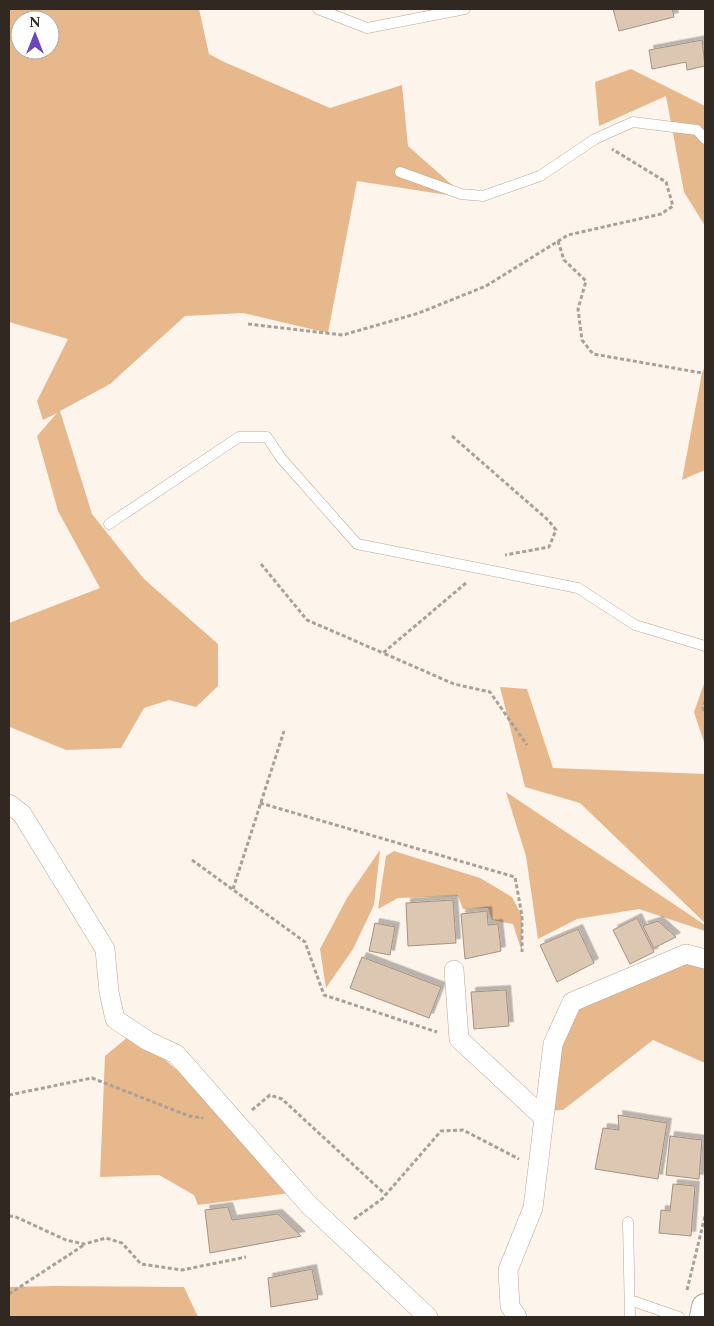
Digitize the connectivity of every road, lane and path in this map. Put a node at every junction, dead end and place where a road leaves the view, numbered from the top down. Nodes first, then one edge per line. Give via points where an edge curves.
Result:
1 (318, 9) edge
2 (465, 9) edge
3 (594, 139) junction
4 (705, 139) edge
5 (400, 172) dead end
6 (558, 241) junction
7 (248, 324) dead end
8 (702, 373) dead end
9 (452, 436) dead end
10 (109, 524) dead end
11 (502, 555) dead end
12 (261, 564) dead end
13 (484, 568) junction
14 (705, 646) edge
15 (383, 653) junction
16 (705, 701) edge
17 (705, 713) edge
18 (284, 731) dead end
19 (526, 745) dead end
20 (260, 803) junction
21 (9, 804) edge
22 (192, 860) dead end
23 (233, 889) junction
24 (522, 952) dead end
25 (705, 959) edge
26 (454, 970) dead end
27 (459, 1039) junction
28 (9, 1095) edge
29 (543, 1117) junction
30 (236, 1122) junction
31 (537, 1168) junction
32 (386, 1195) junction
33 (9, 1216) edge
34 (705, 1216) edge
35 (628, 1222) dead end
36 (337, 1231) junction
37 (84, 1244) junction
38 (246, 1257) dead end
39 (9, 1294) edge
40 (630, 1300) junction
41 (698, 1308) edge
42 (428, 1317) edge
43 (517, 1317) edge
44 (630, 1317) edge
45 (679, 1317) edge

1 - 2 lane via 368,28
3 - 4 lane via 633,122 697,130
3 - 5 lane via 540,176 483,196 462,194
3 - 6 path via 666,182 673,206 661,214 568,234
6 - 7 path via 486,286 419,313 343,335
6 - 8 path via 564,260 586,281 578,309 582,340 593,354
9 - 11 path via 556,530 549,547
10 - 13 lane via 239,437 267,437 281,458 357,544
12 - 15 path via 307,620
13 - 14 lane via 578,588 636,624
13 - 15 path
15 - 19 path via 454,684 490,692
16 - 17 path
18 - 20 path
20 - 23 path
20 - 24 path via 515,877 522,916
21 - 30 street via 22,814 105,949 108,992 115,1019 148,1041 176,1054
22 - 23 path
23 - 27 path via 305,942 324,995
25 - 29 street via 686,954 572,1002 552,1044
26 - 27 street
27 - 29 street
28 - 30 path via 92,1078 189,1116
29 - 31 street
30 - 32 path via 270,1095 282,1099
30 - 36 street via 308,1204
31 - 32 path via 463,1130 441,1131
31 - 43 street via 531,1214 508,1270 510,1306
32 - 36 path
33 - 37 path via 66,1240
34 - 41 path
35 - 40 lane
36 - 42 street
37 - 38 path via 106,1238 122,1243 141,1264 182,1270
37 - 39 path
40 - 44 lane
40 - 45 lane

